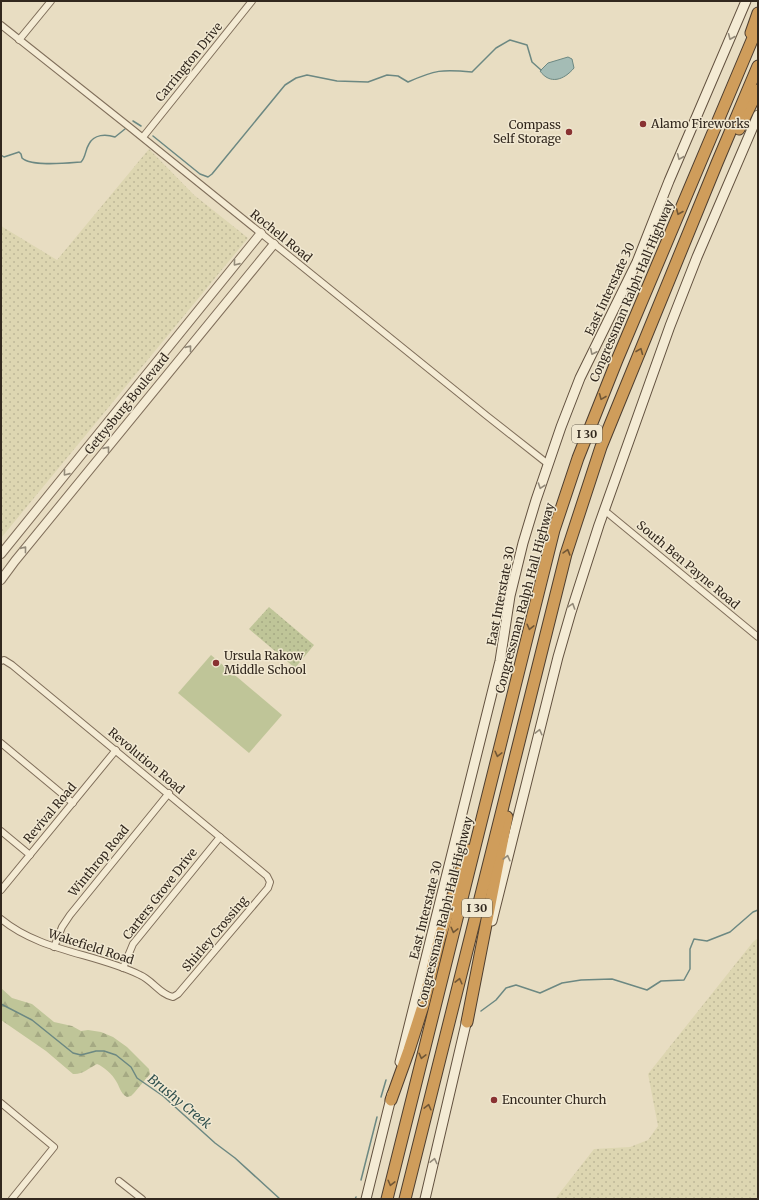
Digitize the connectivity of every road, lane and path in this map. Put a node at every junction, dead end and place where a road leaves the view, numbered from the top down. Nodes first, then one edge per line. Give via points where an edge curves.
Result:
1 (51, 1) edge
2 (252, 1) edge
3 (746, 1) edge
4 (758, 13) edge
5 (1, 25) edge
6 (758, 26) edge
7 (20, 40) junction
8 (758, 66) edge
9 (733, 86) junction
10 (758, 90) edge
11 (758, 115) edge
12 (143, 137) junction
13 (717, 163) junction
14 (261, 233) junction
15 (274, 244) junction
16 (548, 464) junction
17 (604, 510) junction
18 (1, 554) edge
19 (1, 580) edge
20 (550, 617) junction
21 (758, 637) edge
22 (3, 660) edge
23 (1, 743) edge
24 (116, 750) junction
25 (169, 793) junction
26 (487, 797) junction
27 (73, 803) junction
28 (1, 831) edge
29 (220, 837) junction
30 (30, 855) junction
31 (270, 882) joint
32 (1, 890) edge
33 (1, 919) edge
34 (54, 947) junction
35 (123, 968) junction
36 (173, 997) joint
37 (467, 1022) junction
38 (391, 1100) junction
39 (2, 1104) edge
40 (119, 1181) dead end
41 (12, 1199) edge
42 (142, 1199) edge
43 (366, 1199) edge
44 (387, 1199) edge
45 (405, 1199) edge
46 (426, 1199) edge

1 - 7 street
2 - 12 street, Carrington Drive
3 -> 16 main road, East Interstate 30 via 637,262 580,378
4 - 9 highway
5 - 7 street, Rochell Road
6 - 9 highway, Congressman Ralph Hall Highway / I 30
7 - 12 street, Rochell Road
8 - 13 highway, I 30
9 -> 26 highway, Congressman Ralph Hall Highway / I 30 via 634,316 578,458 554,530
10 - 13 highway via 729,148
11 - 17 main road via 697,257
12 - 14 street, Rochell Road
20 -> 13 highway, I 30 via 566,554 601,447
14 - 15 street, Rochell Road
14 -> 18 street, Gettysburg Boulevard
15 - 16 street, Rochell Road
19 -> 15 street, Gettysburg Boulevard
16 -> 38 main road, East Interstate 30 via 514,578 500,661
17 - 21 street, South Ben Payne Road
37 -> 17 main road via 558,656
20 - 37 highway
45 -> 20 highway, I 30
22 - 24 street, Revolution Road via 12,664
23 - 27 street
24 - 25 street, Revolution Road
24 - 27 street, Revival Road
25 - 29 street, Revolution Road
25 - 34 street, Winthrop Road via 70,915
26 - 38 highway via 462,865 440,937 423,1006
26 -> 44 highway, Congressman Ralph Hall Highway / I 30
27 - 30 street, Revival Road
28 - 30 street
29 - 31 street, Revolution Road via 267,876
29 - 35 street, Carters Grove Drive via 133,944
30 - 32 street, Revival Road
31 - 36 street, Shirley Crossing via 268,888
33 - 34 street, Wakefield Road via 23,935
34 - 35 street, Wakefield Road
35 - 36 street, Wakefield Road via 141,975
46 -> 37 main road
38 - 43 main road, East Interstate 30
39 - 41 street via 54,1147
40 - 42 street

